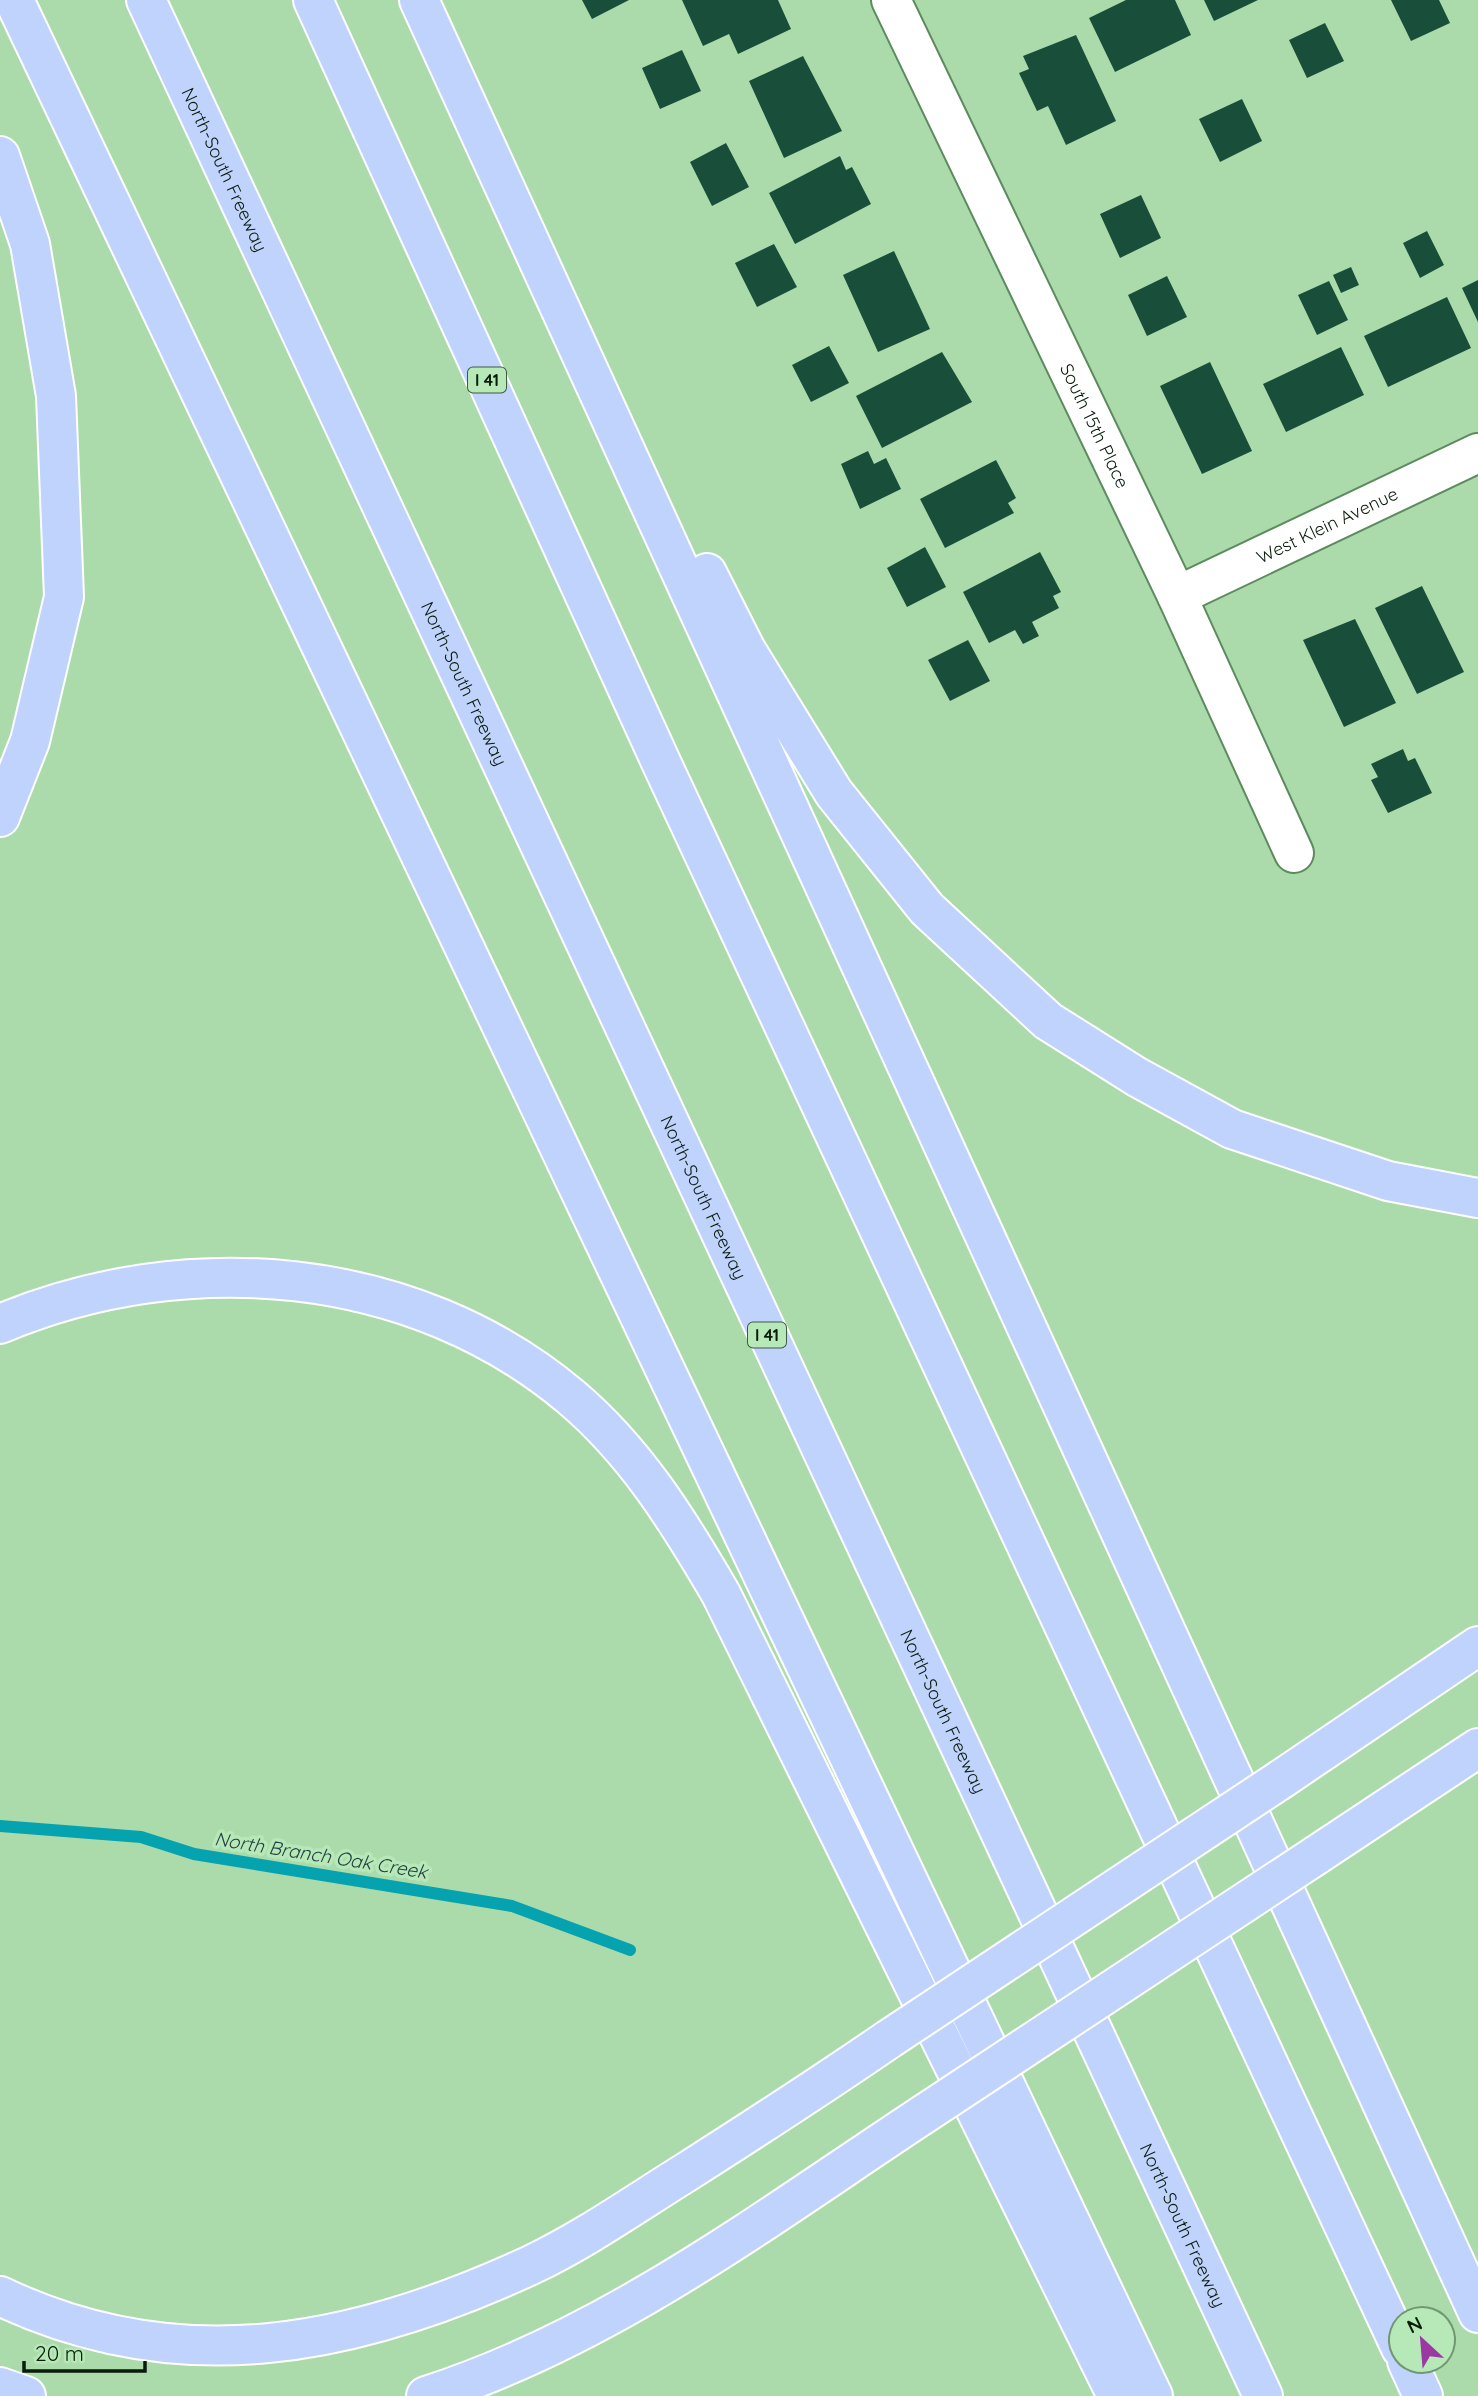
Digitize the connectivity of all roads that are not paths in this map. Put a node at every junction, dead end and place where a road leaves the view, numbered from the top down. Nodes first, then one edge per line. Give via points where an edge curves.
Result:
1 (14, 0) edge
2 (146, 0) edge
3 (313, 0) edge
4 (419, 0) edge
5 (891, 0) edge
6 (449, 64) junction
7 (0, 156) edge
8 (1478, 453) edge
9 (1177, 596) junction
10 (0, 817) edge
11 (1294, 853) dead end
12 (1478, 1198) edge
13 (0, 1324) edge
14 (1478, 1646) edge
15 (1478, 1748) edge
16 (0, 2296) edge
17 (1478, 2313) edge
18 (1387, 2318) edge
19 (1413, 2375) edge
20 (0, 2387) edge
21 (26, 2396) edge
22 (426, 2396) edge
23 (1117, 2396) edge
24 (1153, 2396) edge
25 (1263, 2396) edge
26 (1423, 2396) edge

1 - 24 highway
2 - 25 highway, North-South Freeway / I 41
3 - 18 highway, I 41 via 660,761
4 - 6 highway
5 - 9 street, South 15th Place
6 - 12 highway via 746,650 834,793 927,909 1048,1021 1232,1129 1388,1181
6 - 17 highway
7 - 10 highway via 30,244 57,396 64,597 30,741
8 - 9 street, West Klein Avenue
9 - 11 street, South 15th Place
13 - 23 highway via 40,1307 112,1288 178,1278 252,1277 328,1284 410,1307 501,1347 571,1397 624,1449 670,1506 722,1594
14 - 16 highway, bridge via 772,2118 533,2264 434,2306 348,2332 260,2347 181,2346 99,2334
15 - 22 highway, bridge via 625,2307 539,2351
19 - 26 highway
20 - 21 highway

